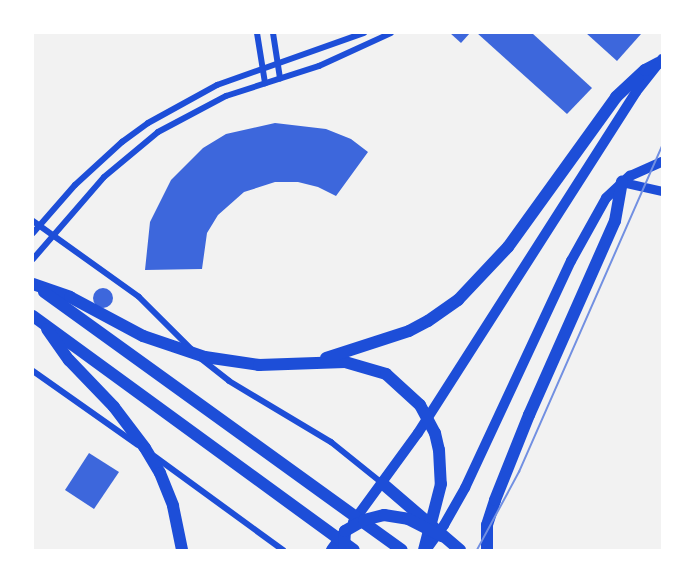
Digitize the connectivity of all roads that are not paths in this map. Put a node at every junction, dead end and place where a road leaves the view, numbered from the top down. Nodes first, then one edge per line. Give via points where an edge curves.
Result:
1 (257, 33) edge
2 (273, 33) edge
3 (364, 33) edge
4 (392, 33) edge
5 (660, 61) edge
6 (278, 64) junction
7 (262, 69) junction
8 (280, 78) junction
9 (265, 83) junction
10 (662, 162) edge
11 (622, 182) junction
12 (662, 191) edge
13 (33, 220) edge
14 (40, 225) junction
15 (33, 233) edge
16 (54, 235) junction
17 (33, 259) edge
18 (33, 284) edge
19 (38, 320) edge
20 (310, 362) junction
21 (33, 371) edge
22 (382, 483) junction
23 (345, 531) junction
24 (442, 536) junction
25 (184, 550) edge
26 (283, 550) edge
27 (332, 550) edge
28 (344, 550) edge
29 (354, 550) edge
30 (402, 550) edge
31 (425, 550) edge
32 (460, 550) edge
33 (487, 550) edge

1 - 7 street
2 - 6 street
3 - 6 street
4 - 8 street via 319,66
5 - 20 main road via 616,97 521,230 475,284 435,317 388,339
5 - 22 main road
6 - 7 street
6 - 8 street
7 - 9 street
7 - 14 street via 217,85 148,123 75,185
8 - 9 street
9 - 16 street via 226,96 158,132 104,177
10 - 11 main road
11 - 12 street
11 - 31 main road via 606,198 572,261 456,505
11 - 33 main road via 615,221 495,500 487,525
13 - 14 street
14 - 15 street
14 - 16 street
16 - 17 street
16 - 22 street via 165,319 207,365 332,442
18 - 20 main road via 70,297 143,336 205,357 259,365
18 - 30 main road
19 - 25 main road via 134,430 160,473
19 - 29 main road
20 - 31 main road via 356,364 386,374 409,393 430,420 439,450 441,484
21 - 26 street
22 - 23 main road
22 - 24 main road
23 - 24 main road via 384,514 408,519
23 - 27 main road
23 - 28 main road
24 - 32 main road

